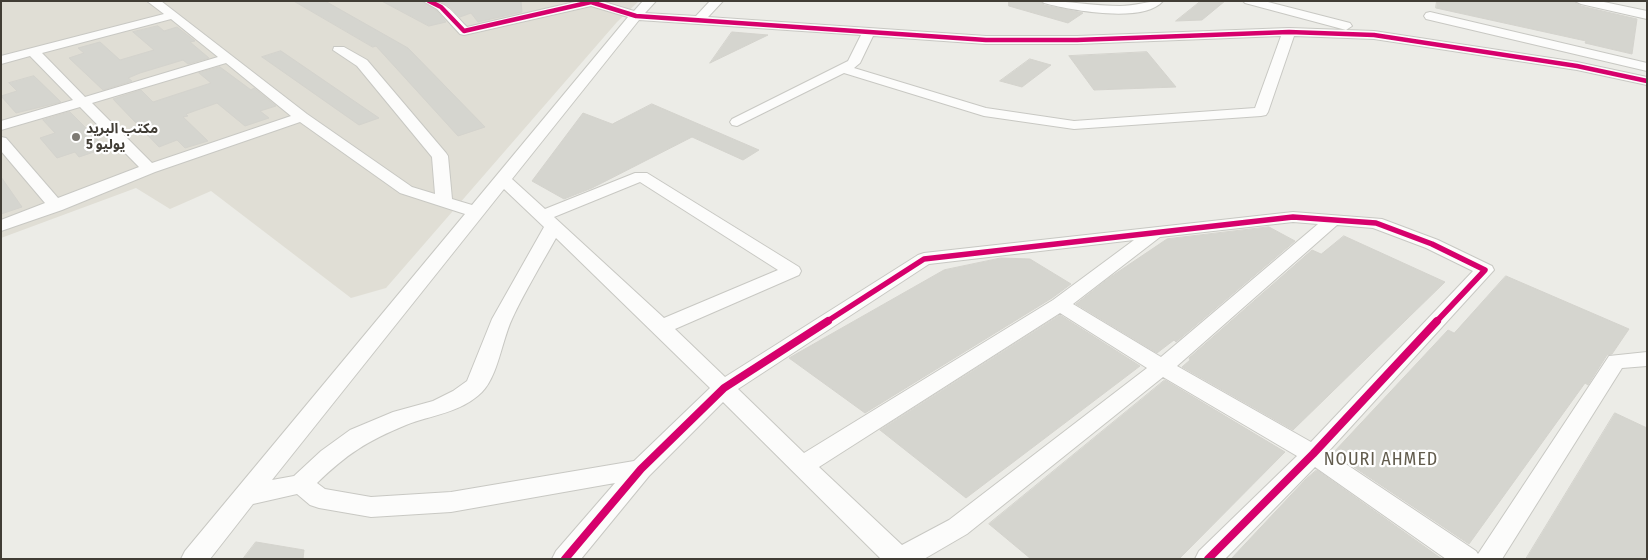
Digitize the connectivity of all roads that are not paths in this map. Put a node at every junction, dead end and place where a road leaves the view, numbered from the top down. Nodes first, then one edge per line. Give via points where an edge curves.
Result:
1 (153, 1) edge
2 (429, 1) edge
3 (650, 1) edge
4 (717, 1) edge
5 (1048, 1) edge
6 (1157, 1) edge
7 (1249, 1) edge
8 (1581, 1) edge
9 (1647, 14) edge
10 (173, 15) junction
11 (636, 16) junction
12 (1430, 16) dead end
13 (699, 20) junction
14 (1289, 32) junction
15 (868, 33) junction
16 (1374, 34) junction
17 (338, 50) dead end
18 (32, 51) junction
19 (227, 59) junction
20 (1, 60) edge
21 (1647, 67) edge
22 (842, 68) junction
23 (1647, 81) edge
24 (82, 102) junction
25 (302, 117) junction
26 (737, 122) dead end
27 (1, 126) edge
28 (1, 141) edge
29 (149, 169) junction
30 (502, 179) junction
31 (444, 202) junction
32 (56, 206) junction
33 (476, 212) junction
34 (1333, 220) junction
35 (548, 221) junction
36 (1, 226) edge
37 (1156, 232) junction
38 (1060, 304) junction
39 (661, 327) junction
40 (1647, 358) edge
41 (1162, 367) junction
42 (724, 388) junction
43 (1313, 454) junction
44 (802, 466) junction
45 (641, 469) junction
46 (301, 484) junction
47 (244, 496) junction
48 (194, 559) edge
49 (565, 559) edge
50 (900, 559) edge
51 (1208, 559) edge
52 (1467, 559) edge
53 (1488, 559) edge

1 - 10 street
2 - 11 street via 441,7 464,30 591,2
3 - 11 street
4 - 13 street
5 - 6 street via 1100,9 1144,8
7 - 16 street
8 - 9 street
10 - 18 street
10 - 19 street
11 - 13 street
11 - 30 street
12 - 21 street
13 - 15 street
14 - 15 street via 1047,40
14 - 16 street
14 - 22 street via 1261,112 1074,125 984,112
15 - 22 street via 853,63
16 - 23 street via 1577,66
17 - 31 street via 362,62 440,156
18 - 20 street
18 - 24 street
19 - 24 street
19 - 25 street
22 - 26 street
24 - 27 street
24 - 29 street
25 - 29 street
25 - 31 street via 406,190
28 - 32 street
29 - 32 street
30 - 33 street
30 - 35 street
31 - 33 street
32 - 36 street
33 - 47 street
34 - 37 street via 1293,217
34 - 41 street
34 - 43 street via 1376,223 1432,244 1485,270
35 - 39 street
35 - 39 street via 641,176 792,271
35 - 46 street via 475,386 440,407 401,418 358,436 329,457
37 - 38 street
37 - 42 street via 924,259
38 - 41 street
38 - 44 street
39 - 42 street
40 - 53 street via 1616,361
41 - 43 street
41 - 50 street via 958,526
42 - 44 street
42 - 45 street
43 - 51 street
43 - 52 street
44 - 50 street
45 - 46 street via 451,502 371,507 319,498
45 - 49 street
46 - 47 street
47 - 48 street

